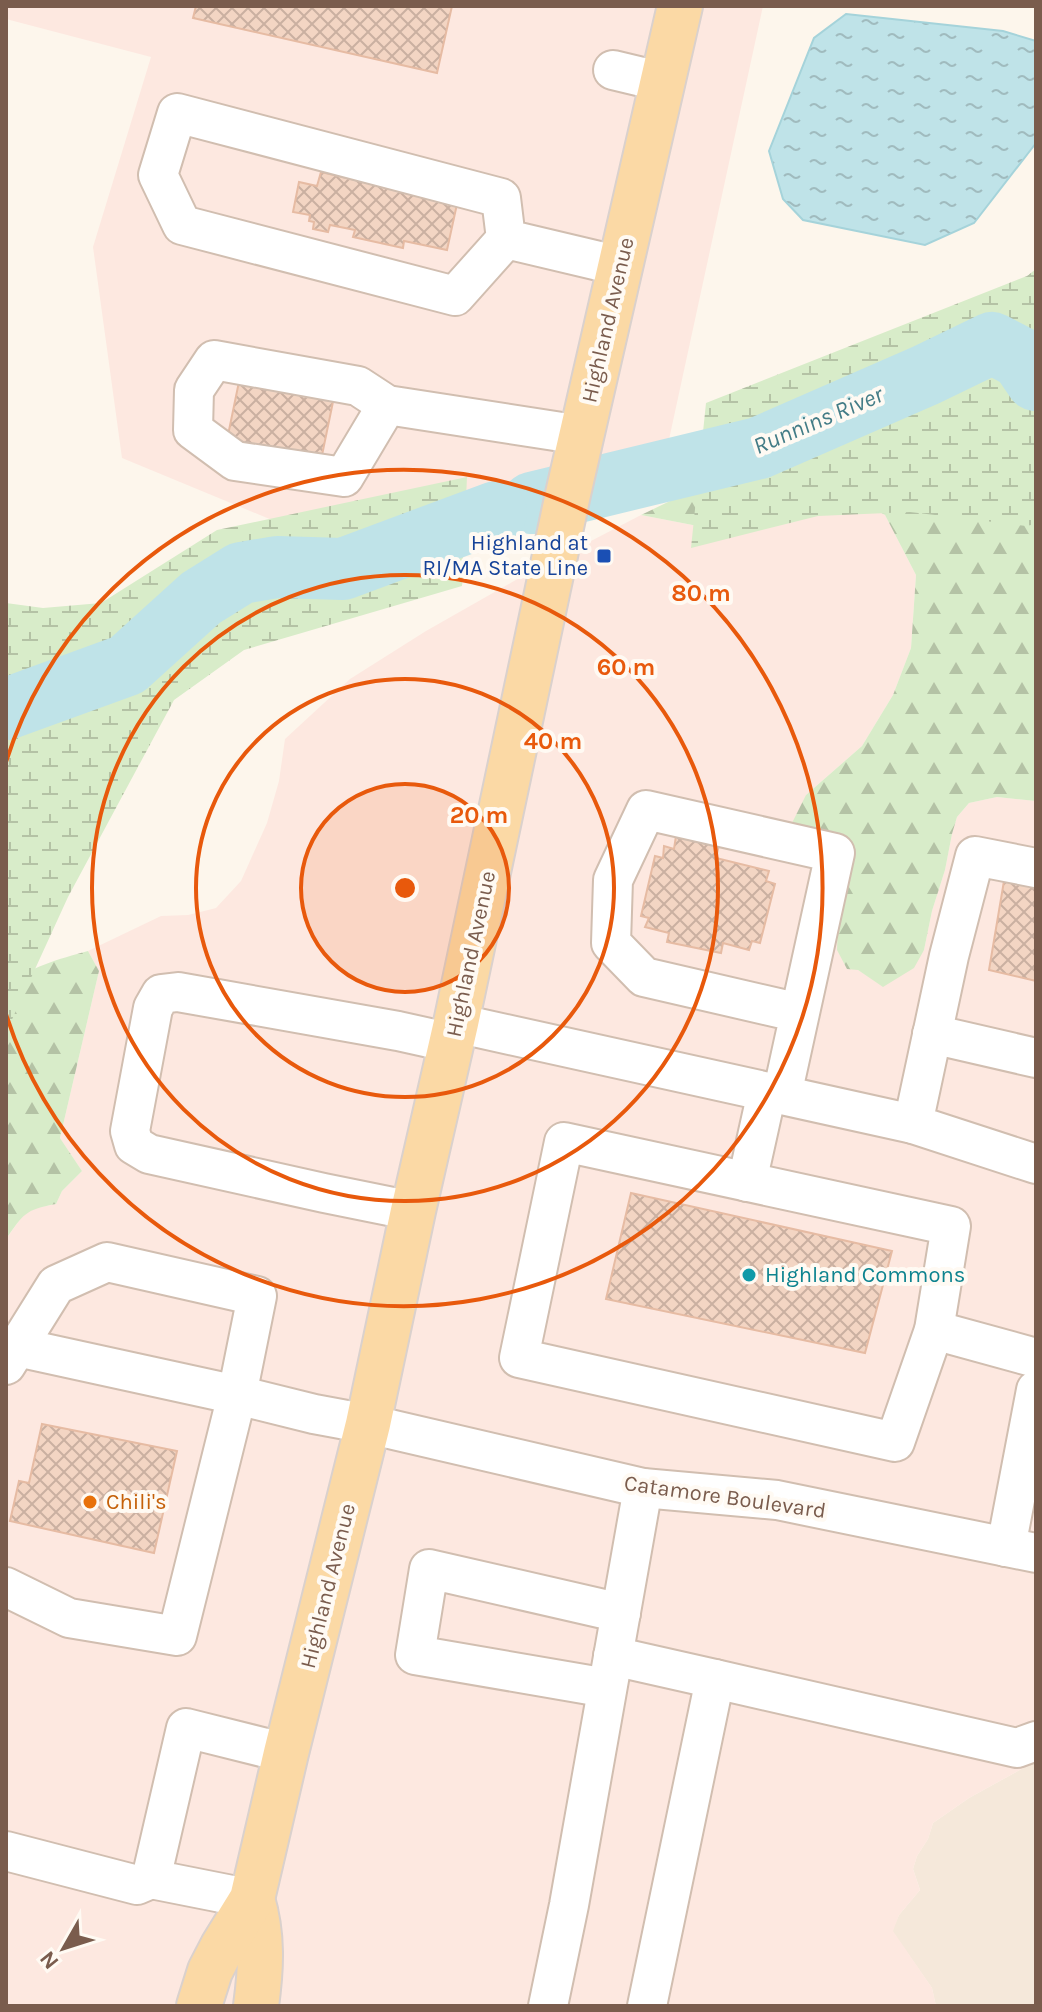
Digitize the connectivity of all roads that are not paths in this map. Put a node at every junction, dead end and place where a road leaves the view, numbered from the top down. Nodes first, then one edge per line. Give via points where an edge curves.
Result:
1 (680, 6) edge
2 (613, 70) dead end
3 (663, 82) junction
4 (506, 239) junction
5 (620, 266) junction
6 (373, 396) junction
7 (581, 435) junction
8 (1036, 868) edge
9 (800, 1013) junction
10 (454, 1033) junction
11 (932, 1034) junction
12 (1036, 1058) edge
13 (774, 1093) junction
14 (913, 1124) junction
15 (1036, 1164) edge
16 (747, 1182) junction
17 (413, 1211) junction
18 (934, 1330) junction
19 (11, 1356) edge
20 (1036, 1358) edge
21 (1036, 1390) edge
22 (237, 1395) junction
23 (368, 1424) junction
24 (643, 1488) junction
25 (1021, 1550) edge
26 (6, 1587) edge
27 (621, 1613) junction
28 (610, 1672) junction
29 (715, 1679) junction
30 (1036, 1741) edge
31 (286, 1753) junction
32 (6, 1851) edge
33 (151, 1879) junction
34 (252, 1899) junction
35 (199, 2006) edge
36 (256, 2006) edge
37 (548, 2006) edge
38 (647, 2006) edge

1 - 3 main road, Highland Avenue
2 - 3 street
3 - 5 main road, Highland Avenue
4 - 4 street via 501,198 177,113 158,175 182,225 455,296
4 - 5 street
5 - 7 main road, Highland Avenue
6 - 6 street via 344,477 235,461 193,430 194,390 214,360
6 - 7 street
7 - 10 main road, Highland Avenue
8 - 11 street via 975,856
9 - 9 street via 644,977 611,943 613,880 646,810 835,853
9 - 13 street
10 - 13 street
10 - 17 main road, Highland Avenue
10 - 17 street via 398,1031 178,992 161,994 153,1008 130,1131 134,1145 149,1154
11 - 12 street
11 - 14 street
13 - 14 street
13 - 16 street
14 - 15 street
16 - 18 street via 951,1226
16 - 18 street via 564,1142 519,1358 895,1442
17 - 23 main road, Highland Avenue
18 - 20 street
19 - 22 street, Catamore Boulevard
19 - 22 street via 56,1285 107,1262 257,1296
21 - 25 street
22 - 23 street, Catamore Boulevard
22 - 26 street via 177,1636 69,1618
23 - 24 street, Catamore Boulevard
23 - 31 main road, Highland Avenue
24 - 25 street, Catamore Boulevard via 777,1500
24 - 27 street
27 - 28 street
27 - 28 street via 429,1569 415,1655
28 - 29 street
28 - 37 street
29 - 30 street via 1017,1748
29 - 38 street
31 - 33 street via 186,1728
31 - 34 main road, Highland Avenue
32 - 33 street via 137,1885
33 - 34 street
34 - 35 main road, Highland Avenue via 210,1971
34 - 36 main road, Highland Avenue via 261,1938

